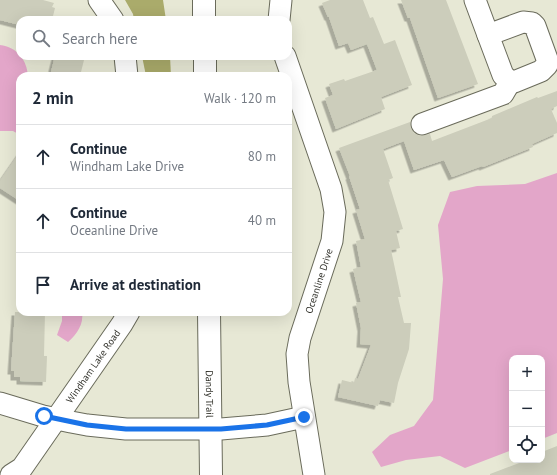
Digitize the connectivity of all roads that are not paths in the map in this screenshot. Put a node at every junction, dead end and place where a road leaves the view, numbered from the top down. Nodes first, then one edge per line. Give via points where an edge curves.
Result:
1 (98, 0) edge
2 (204, 0) edge
3 (281, 0) edge
4 (475, 0) edge
5 (110, 16) edge
6 (204, 16) edge
7 (279, 16) edge
8 (488, 35) junction
9 (125, 60) edge
10 (204, 60) edge
11 (286, 60) edge
12 (127, 72) edge
13 (205, 72) edge
14 (291, 72) edge
15 (292, 76) edge
16 (510, 82) junction
17 (422, 124) dead end
18 (127, 316) edge
19 (209, 316) edge
20 (0, 403) edge
21 (304, 417) junction
22 (56, 419) junction
23 (210, 429) junction
24 (11, 475) edge
25 (211, 475) edge
26 (314, 475) edge

1 - 5 street
2 - 6 main road
3 - 7 street
4 - 8 street
8 - 16 street via 503,75
8 - 16 street via 523,22 532,23 537,28 547,65 541,71
9 - 12 street
10 - 13 main road
11 - 14 street, Oceanline Drive
15 - 21 street, Oceanline Drive via 331,188 335,212 332,241 297,354
16 - 17 street via 503,94
18 - 22 street, Windham Lake Road
19 - 23 main road, Dandy Trail
20 - 22 street
21 - 23 street via 267,425
21 - 26 street, Oceanline Drive
22 - 23 street via 126,429
22 - 24 street, Windham Lake Road via 22,468
23 - 25 main road, Dandy Trail

